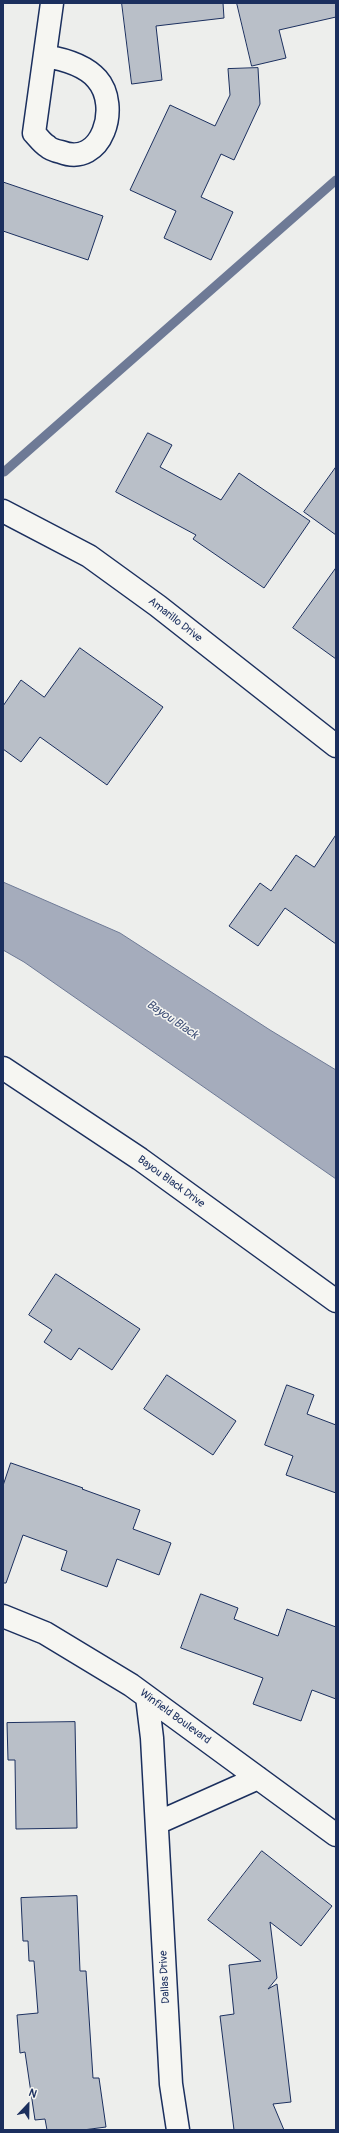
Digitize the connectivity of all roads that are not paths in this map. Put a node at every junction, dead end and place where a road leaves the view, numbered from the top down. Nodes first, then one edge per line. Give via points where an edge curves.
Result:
1 (52, 3) edge
2 (45, 56) junction
3 (3, 511) edge
4 (336, 746) edge
5 (3, 1068) edge
6 (336, 1301) edge
7 (3, 1616) edge
8 (147, 1697) junction
9 (258, 1778) junction
10 (157, 1823) junction
11 (336, 1835) edge
12 (178, 2130) edge

1 - 2 street
2 - 2 street via 34,133 48,147 66,154 84,154 97,144 104,130 109,112 107,95 98,79 87,71 62,59
3 - 4 street, Amarillo Drive via 89,556 158,606
5 - 6 street, Bayou Black Drive via 140,1159
7 - 8 street, Winfield Boulevard via 45,1633
8 - 9 street, Winfield Boulevard
8 - 10 street, Dallas Drive
9 - 10 street
9 - 11 street, Winfield Boulevard
10 - 12 street, Dallas Drive via 171,2084

